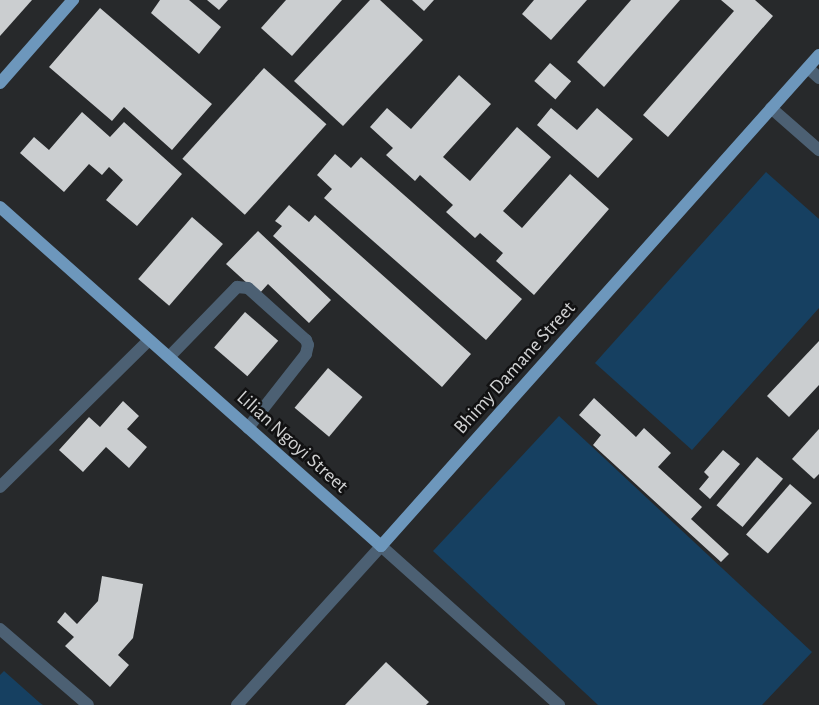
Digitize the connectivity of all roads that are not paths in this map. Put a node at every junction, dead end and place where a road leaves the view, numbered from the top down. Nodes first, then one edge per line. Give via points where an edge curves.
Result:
1 (73, 0) edge
2 (819, 55) edge
3 (808, 68) junction
4 (819, 78) edge
5 (0, 83) edge
6 (771, 108) junction
7 (819, 150) edge
8 (0, 207) edge
9 (149, 340) junction
10 (169, 358) junction
11 (248, 428) junction
12 (0, 487) edge
13 (381, 546) junction
14 (0, 629) edge
15 (88, 705) edge
16 (237, 705) edge
17 (559, 705) edge

1 - 5 main road
2 - 3 main road, Bhimy Damane Street
3 - 4 street
3 - 6 main road, Bhimy Damane Street
6 - 7 street
6 - 13 main road, Bhimy Damane Street
8 - 9 main road, Lilian Ngoyi Street
9 - 10 main road, Lilian Ngoyi Street
9 - 12 street
10 - 11 main road, Lilian Ngoyi Street
10 - 11 street via 237,287 248,288 308,345 306,354
11 - 13 main road, Lilian Ngoyi Street
13 - 16 street, Bhimy Damane Street
13 - 17 street, Lilian Ngoyi Street
14 - 15 street

